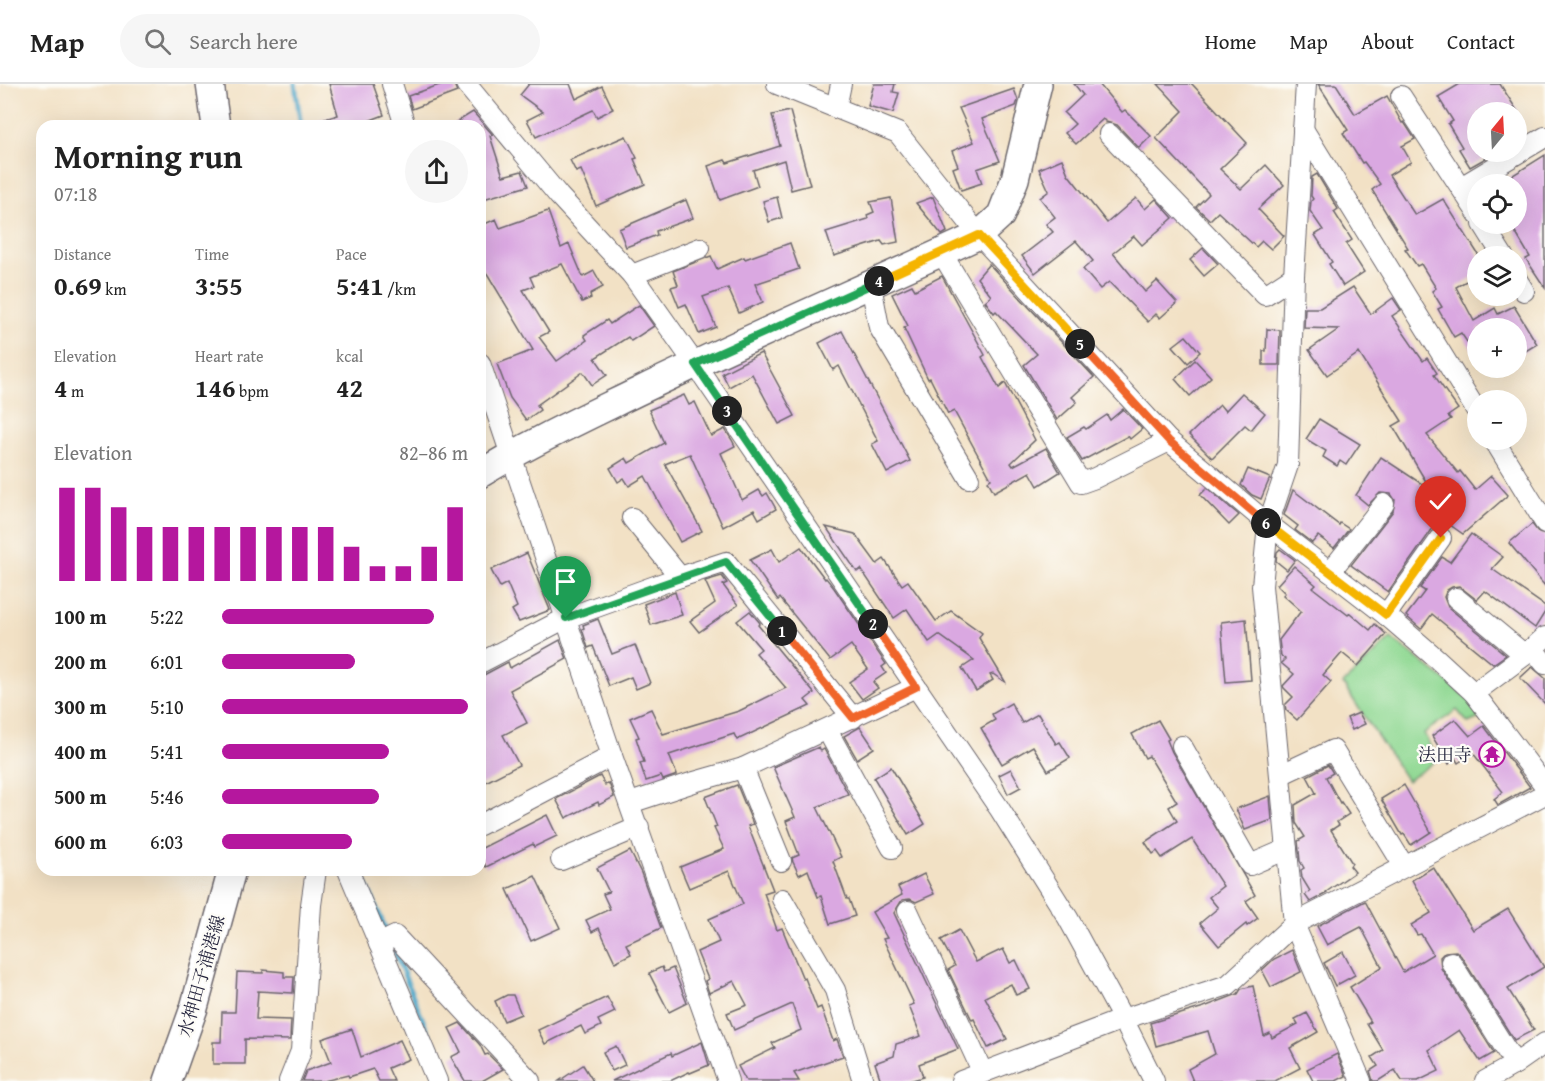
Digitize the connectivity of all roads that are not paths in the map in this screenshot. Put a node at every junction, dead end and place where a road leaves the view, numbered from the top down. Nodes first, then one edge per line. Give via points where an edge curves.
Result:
1 (210, 84) edge
2 (392, 84) edge
3 (466, 84) edge
4 (777, 84) edge
5 (841, 84) edge
6 (1306, 84) edge
7 (1037, 85) edge
8 (1401, 96) dead end
9 (836, 108) junction
10 (215, 120) edge
11 (403, 120) edge
12 (1303, 129) junction
13 (1108, 134) dead end
14 (1545, 137) edge
15 (1461, 187) junction
16 (1467, 197) edge
17 (979, 235) junction
18 (700, 248) dead end
19 (940, 252) junction
20 (632, 275) junction
21 (1294, 276) junction
22 (871, 285) junction
23 (695, 364) junction
24 (486, 382) edge
25 (1467, 395) edge
26 (1169, 441) junction
27 (1500, 450) edge
28 (510, 456) junction
29 (486, 470) edge
30 (969, 478) dead end
31 (1384, 504) dead end
32 (632, 518) dead end
33 (1545, 523) edge
34 (1268, 525) junction
35 (1441, 538) dead end
36 (1330, 572) junction
37 (680, 577) junction
38 (1455, 598) dead end
39 (1386, 615) junction
40 (566, 618) junction
41 (1534, 647) edge
42 (486, 660) edge
43 (1545, 664) edge
44 (916, 687) junction
45 (1474, 693) junction
46 (853, 718) junction
47 (827, 730) junction
48 (1182, 746) dead end
49 (612, 756) junction
50 (743, 768) junction
51 (1280, 775) junction
52 (1545, 786) edge
53 (1545, 794) edge
54 (630, 804) junction
55 (486, 822) edge
56 (639, 826) junction
57 (892, 848) dead end
58 (1287, 849) junction
59 (561, 860) dead end
60 (781, 861) dead end
61 (1404, 866) junction
62 (230, 876) edge
63 (315, 876) edge
64 (351, 876) edge
65 (782, 899) dead end
66 (908, 911) dead end
67 (1294, 924) junction
68 (379, 944) junction
69 (1451, 962) dead end
70 (1123, 1019) junction
71 (1545, 1043) edge
72 (1515, 1064) junction
73 (983, 1072) junction
74 (168, 1081) edge
75 (289, 1081) edge
76 (437, 1081) edge
77 (530, 1081) edge
78 (728, 1081) edge
79 (863, 1081) edge
80 (961, 1081) edge
81 (1154, 1081) edge
82 (1361, 1081) edge
83 (1485, 1081) edge

1 - 10 street
2 - 11 street
3 - 20 street via 559,196
4 - 9 street
5 - 9 street
6 - 12 street
7 - 17 street via 1015,179 1001,214
8 - 15 street
9 - 17 street via 898,133
12 - 21 street
12 - 25 street
13 - 21 street via 1265,295
14 - 15 street
15 - 16 street
17 - 19 street
17 - 26 street
18 - 20 street
19 - 22 street
19 - 26 street via 1081,483
20 - 23 street
21 - 34 street via 1288,465
22 - 23 street
22 - 30 street via 879,327
23 - 28 street
23 - 44 street
24 - 28 street
26 - 34 street
27 - 33 street
28 - 29 street
28 - 40 street
31 - 36 street
32 - 37 street
34 - 36 street
34 - 51 street via 1262,586
35 - 39 street
36 - 39 street
37 - 40 street
37 - 46 street via 726,562
38 - 41 street
39 - 45 street
40 - 42 street
40 - 49 street
41 - 43 street
41 - 45 street
44 - 46 street
44 - 70 street via 1068,918
45 - 52 street
46 - 47 street
47 - 50 street
47 - 57 street
48 - 58 street via 1250,865
49 - 54 street
49 - 55 street
50 - 54 street
50 - 60 street
51 - 58 street
51 - 61 street via 1333,750
53 - 61 street
54 - 56 street
56 - 59 street
56 - 78 street
58 - 67 street
61 - 67 street
62 - 74 street, 水神田子浦港線 via 194,1008
63 - 75 street via 301,1051
64 - 68 street
65 - 79 street via 835,990
66 - 73 street
67 - 70 street via 1228,985
67 - 82 street
68 - 76 street
68 - 77 street via 395,936
69 - 72 street
70 - 73 street
70 - 81 street
71 - 72 street
72 - 83 street
73 - 80 street

